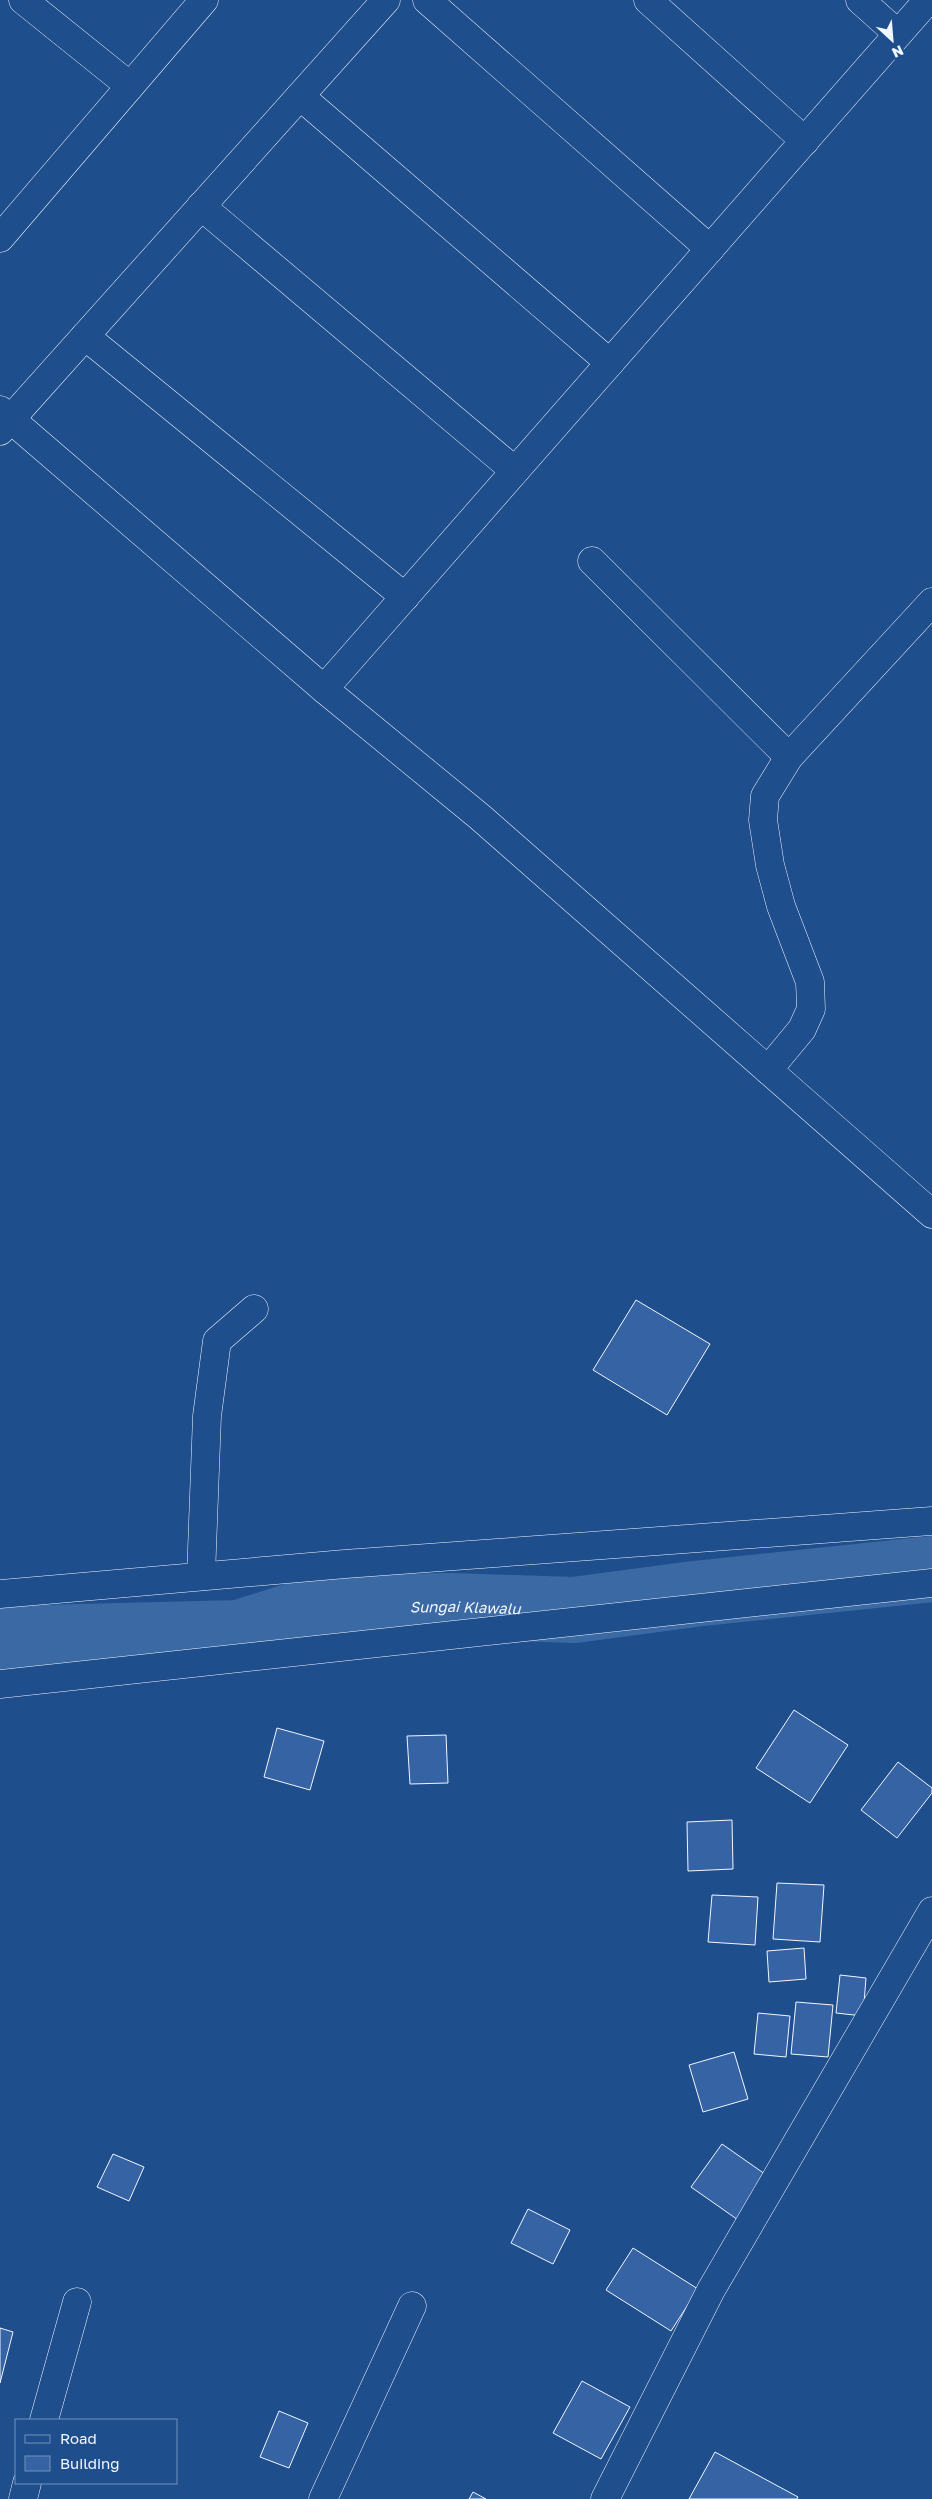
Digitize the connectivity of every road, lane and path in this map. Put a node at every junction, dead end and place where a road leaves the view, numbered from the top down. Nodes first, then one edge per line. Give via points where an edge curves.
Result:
1 (23, 0) edge
2 (204, 0) edge
3 (386, 0) edge
4 (426, 0) edge
5 (648, 0) edge
6 (860, 0) edge
7 (928, 0) edge
8 (898, 34) junction
9 (130, 86) junction
10 (300, 96) junction
11 (805, 141) junction
12 (201, 206) junction
13 (0, 238) edge
14 (710, 249) junction
15 (85, 336) junction
16 (610, 363) junction
17 (3, 420) edge
18 (515, 471) junction
19 (592, 561) dead end
20 (405, 597) junction
21 (932, 602) edge
22 (324, 689) junction
23 (789, 757) junction
24 (768, 1070) junction
25 (932, 1214) edge
26 (254, 1309) dead end
27 (932, 1521) edge
28 (201, 1576) junction
29 (932, 1583) edge
30 (0, 1594) edge
31 (0, 1684) edge
32 (932, 1911) edge
33 (77, 2302) dead end
34 (412, 2306) dead end
35 (44, 2419) edge
36 (27, 2484) edge
37 (23, 2499) edge
38 (323, 2499) edge
39 (605, 2499) edge

1 - 9 street
2 - 9 street
3 - 10 street
4 - 14 street
5 - 11 street
6 - 8 street
7 - 8 street
8 - 11 street
9 - 13 street
10 - 12 street
10 - 16 street
11 - 14 street
12 - 15 street
12 - 18 street
14 - 16 street
15 - 17 street
15 - 20 street
16 - 18 street
17 - 22 street
18 - 20 street
19 - 23 street
20 - 22 street
21 - 23 street
22 - 24 street via 480,816
23 - 24 street via 765,796 763,820 770,865 810,982 811,1009 802,1028
24 - 25 street
26 - 28 street via 218,1341 207,1416
27 - 28 street
28 - 30 street
29 - 31 street
32 - 39 street via 711,2290
33 - 35 street
34 - 38 street
36 - 37 street

